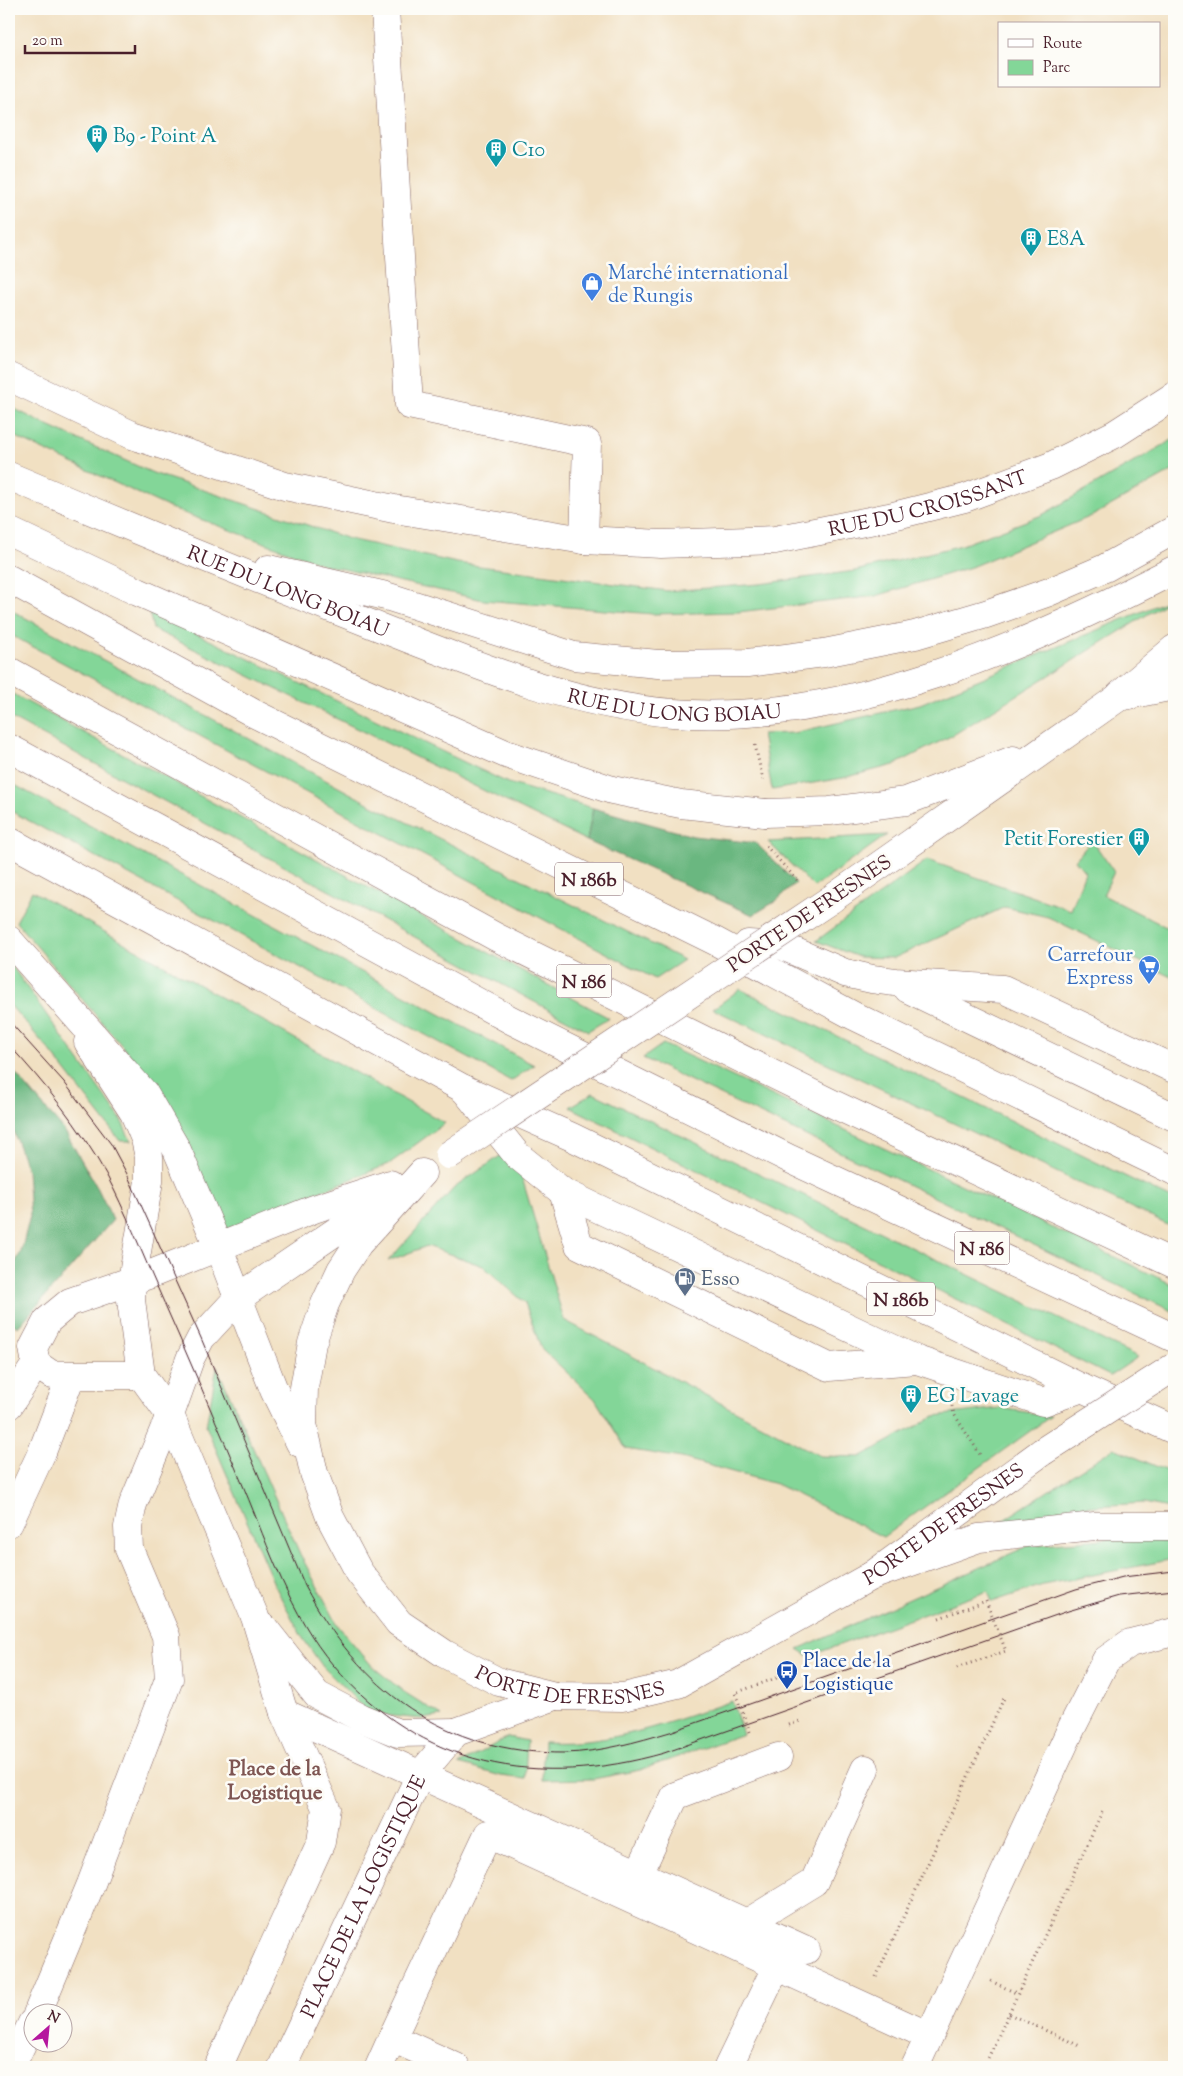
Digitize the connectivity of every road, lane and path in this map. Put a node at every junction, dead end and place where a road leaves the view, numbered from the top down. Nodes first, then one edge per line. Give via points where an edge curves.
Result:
1 (389, 9) edge
2 (9, 377) edge
3 (1174, 396) edge
4 (9, 476) edge
5 (1174, 530) edge
6 (9, 531) edge
7 (584, 540) junction
8 (174, 547) junction
9 (1174, 570) edge
10 (9, 579) edge
11 (1174, 649) edge
12 (9, 671) edge
13 (1174, 686) edge
14 (1119, 696) junction
15 (754, 742) dead end
16 (1052, 745) junction
17 (9, 748) edge
18 (765, 801) junction
19 (9, 841) edge
20 (766, 846) dead end
21 (804, 887) dead end
22 (9, 940) edge
23 (715, 941) junction
24 (895, 982) junction
25 (58, 995) junction
26 (1174, 1069) edge
27 (464, 1089) junction
28 (1174, 1118) edge
29 (1174, 1171) edge
30 (422, 1173) junction
31 (564, 1192) junction
32 (218, 1246) junction
33 (1174, 1264) edge
34 (132, 1281) junction
35 (238, 1298) junction
36 (1174, 1338) edge
37 (917, 1360) junction
38 (36, 1364) junction
39 (1174, 1367) edge
40 (141, 1375) junction
41 (71, 1376) junction
42 (1082, 1388) junction
43 (9, 1405) edge
44 (954, 1414) dead end
45 (170, 1415) junction
46 (1174, 1430) edge
47 (984, 1462) dead end
48 (314, 1473) junction
49 (9, 1523) edge
50 (1174, 1526) edge
51 (871, 1576) junction
52 (255, 1617) junction
53 (939, 1618) dead end
54 (1174, 1632) edge
55 (956, 1668) dead end
56 (782, 1676) dead end
57 (555, 1696) junction
58 (1004, 1698) dead end
59 (284, 1713) junction
60 (800, 1721) dead end
61 (784, 1727) dead end
62 (456, 1732) junction
63 (753, 1739) dead end
64 (778, 1758) dead end
65 (865, 1769) dead end
66 (420, 1775) junction
67 (1102, 1812) dead end
68 (639, 1873) junction
69 (707, 1918) junction
70 (747, 1923) junction
71 (791, 1952) junction
72 (41, 2004) edge
73 (863, 2005) junction
74 (1008, 2014) junction
75 (929, 2036) junction
76 (392, 2038) junction
77 (22, 2044) edge
78 (1080, 2046) dead end
79 (11, 2067) edge
80 (218, 2067) edge
81 (282, 2067) edge
82 (379, 2067) edge
83 (456, 2067) edge
84 (728, 2067) edge
85 (914, 2067) edge
86 (984, 2067) edge

1 - 7 main road via 409,406 587,443
2 - 7 main road, RUE DU CROISSANT via 132,435 285,486 394,510
3 - 7 main road, RUE DU CROISSANT via 1115,434 1051,466 965,498 888,517 775,540 661,544
4 - 8 main road, RUE DU LONG BOIAU
5 - 8 main road, RUE DU LONG BOIAU via 1105,568 986,614 915,635 824,653 748,663 658,664 574,656 386,596
6 - 18 main road via 147,596 506,754 612,790 681,804
8 - 9 main road, RUE DU LONG BOIAU via 568,695 624,708 675,713 738,713 803,707 870,694 1023,641 1097,610
10 - 23 main road, N 186b via 255,714
11 - 14 main road
12 - 33 main road, N 186 via 496,937 831,1103
13 - 14 main road, PORTE DE FRESNES
14 - 16 main road, PORTE DE FRESNES
15 - 18 path
16 - 18 main road via 906,801 830,811
16 - 30 main road, PORTE DE FRESNES, bridge via 830,900
17 - 36 main road, N 186 via 511,1020 790,1159
19 - 27 main road, N 186b
20 - 21 path
22 - 25 main road
23 - 24 main road via 782,946 845,973
23 - 29 main road, N 186b via 854,1016
24 - 26 main road via 1003,988
24 - 28 main road
25 - 32 main road via 144,1093 177,1150
25 - 34 main road via 134,1113 145,1139 149,1181
27 - 31 main road via 517,1155
27 - 42 main road, N 186b via 596,1149
30 - 32 main road
30 - 35 main road
30 - 48 main road, PORTE DE FRESNES via 358,1244 325,1304 312,1343 304,1388 303,1424
31 - 37 main road
31 - 37 main road via 579,1245 829,1367
32 - 34 main road
32 - 35 main road
34 - 38 main road via 70,1302 47,1321 33,1348
34 - 40 main road via 131,1300
35 - 45 main road via 201,1338
35 - 48 main road via 274,1390
37 - 42 main road via 1043,1402
38 - 41 main road via 52,1375
38 - 43 main road
39 - 51 main road, PORTE DE FRESNES, bridge via 1042,1452
40 - 41 main road
40 - 45 main road
41 - 49 main road via 42,1452
42 - 46 main road, N 186b
44 - 47 path
45 - 52 main road
45 - 72 main road via 133,1504 128,1527 129,1549 166,1636 168,1679 91,1884
48 - 57 main road, PORTE DE FRESNES via 330,1517 359,1572 399,1623 445,1654 499,1682
50 - 51 main road via 1095,1526 979,1538
51 - 57 main road, PORTE DE FRESNES via 678,1684 623,1697
52 - 59 main road
52 - 62 main road via 317,1695 398,1733
53 - 55 path via 986,1601 1006,1651
54 - 75 main road via 1130,1643 1106,1660
56 - 63 path via 735,1692
57 - 62 main road
58 - 73 path
59 - 66 main road
59 - 80 main road via 326,1808 321,1842
60 - 61 path
62 - 66 main road, PLACE DE LA LOGISTIQUE
64 - 68 main road via 675,1796
65 - 70 main road via 814,1882
66 - 68 main road
66 - 81 main road, PLACE DE LA LOGISTIQUE
67 - 74 path
68 - 69 main road
69 - 70 main road
69 - 71 main road
69 - 76 main road via 488,1834
70 - 71 main road
71 - 73 main road
71 - 84 main road
73 - 75 main road
74 - 78 path
74 - 86 path
75 - 85 main road
76 - 82 main road
76 - 83 main road
77 - 79 main road

